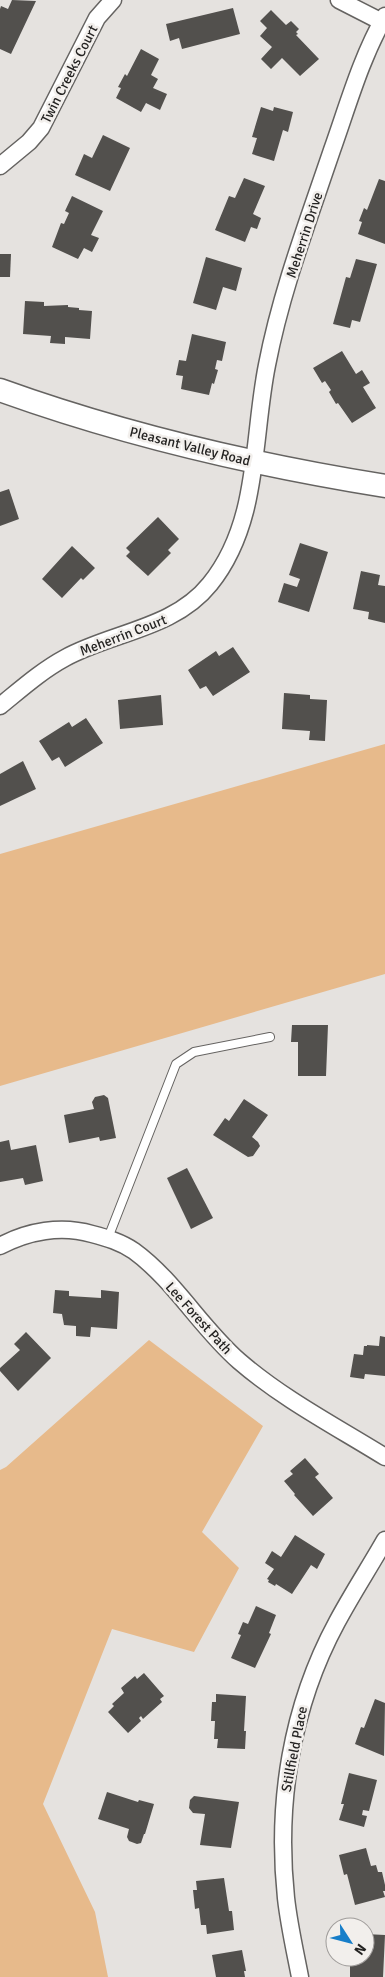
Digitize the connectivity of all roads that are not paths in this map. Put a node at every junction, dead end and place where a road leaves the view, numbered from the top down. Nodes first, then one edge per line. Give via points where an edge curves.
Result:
1 (113, 0) edge
2 (339, 0) edge
3 (383, 19) edge
4 (0, 166) edge
5 (0, 390) edge
6 (253, 462) junction
7 (385, 486) edge
8 (0, 706) edge
9 (270, 1037) dead end
10 (108, 1238) junction
11 (0, 1246) edge
12 (385, 1456) edge
13 (385, 1540) edge
14 (300, 1977) edge

1 - 4 street, Twin Creeks Court via 97,18 41,128
2 - 3 street
3 - 6 street, Meherrin Drive via 368,50 285,292 266,368
5 - 6 main road, Pleasant Valley Road via 93,421
6 - 7 main road, Pleasant Valley Road
6 - 8 street, Meherrin Court via 249,501 229,557 210,585 174,615 65,658
9 - 10 lane via 194,1052 176,1064
10 - 11 street, Lee Forest Path via 82,1231 50,1230 20,1236
10 - 12 street, Lee Forest Path via 134,1251 155,1269 216,1340 257,1375 293,1401
13 - 14 street, Stillfield Place via 336,1623 314,1672 294,1736 286,1783 283,1836 286,1898

